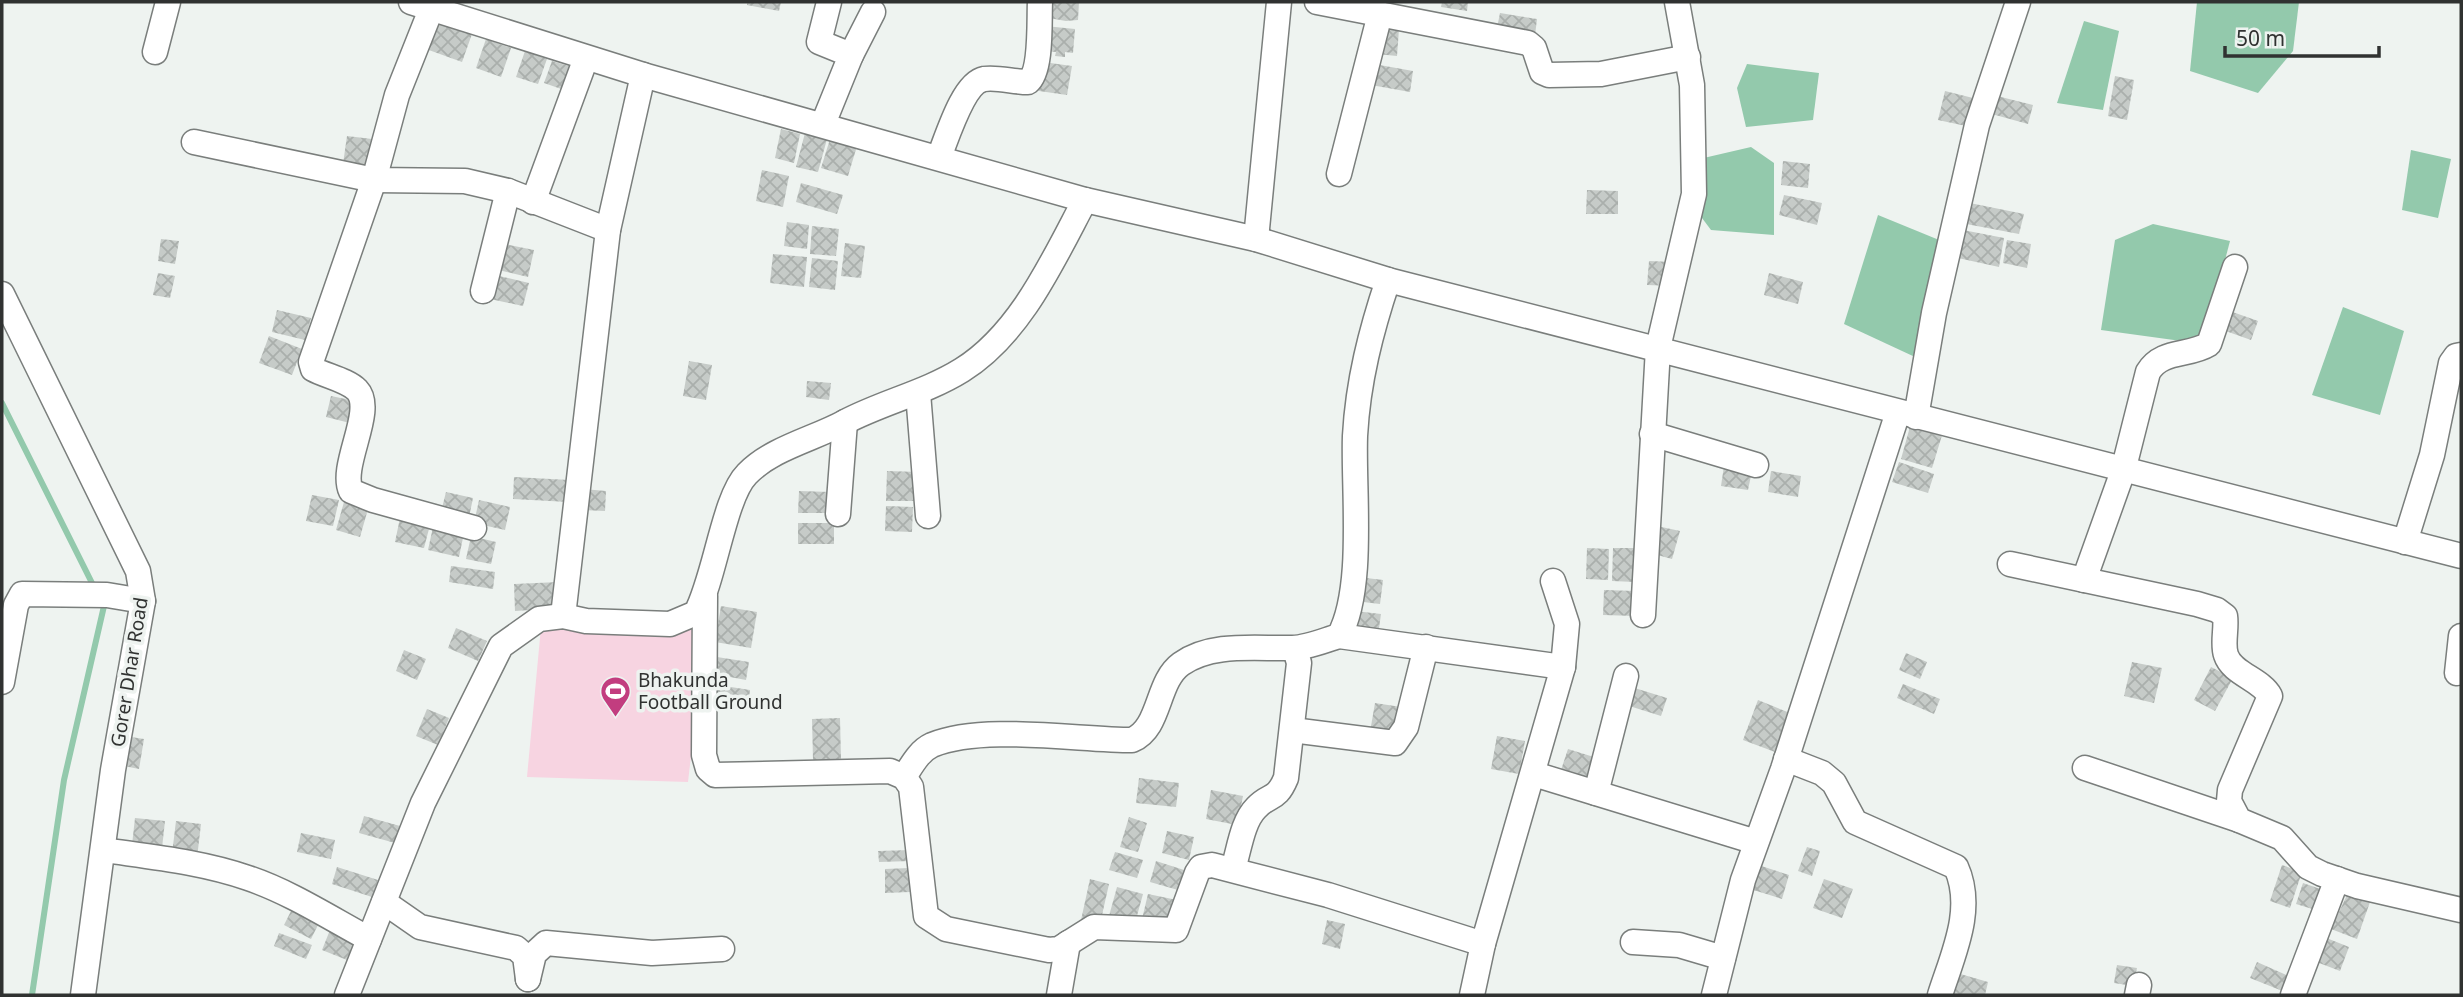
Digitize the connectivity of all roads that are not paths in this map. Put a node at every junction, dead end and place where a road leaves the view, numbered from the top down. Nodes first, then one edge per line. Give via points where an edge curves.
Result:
1 (168, 2) edge
2 (829, 2) edge
3 (1040, 2) edge
4 (1279, 2) edge
5 (1317, 2) edge
6 (1677, 2) edge
7 (2018, 2) edge
8 (425, 4) edge
9 (873, 12) dead end
10 (1380, 14) junction
11 (155, 52) dead end
12 (851, 54) junction
13 (1688, 57) junction
14 (586, 58) junction
15 (643, 75) junction
16 (823, 124) junction
17 (194, 142) dead end
18 (939, 157) junction
19 (1339, 174) dead end
20 (374, 180) junction
21 (508, 191) junction
22 (1085, 200) junction
23 (533, 202) junction
24 (608, 230) junction
25 (1256, 239) junction
26 (2235, 267) dead end
27 (1388, 280) junction
28 (483, 291) dead end
29 (2, 295) edge
30 (1658, 348) junction
31 (2461, 355) edge
32 (918, 393) junction
33 (1907, 415) junction
34 (845, 422) junction
35 (1652, 433) junction
36 (1756, 465) dead end
37 (2123, 471) junction
38 (838, 514) dead end
39 (928, 516) dead end
40 (474, 528) dead end
41 (2405, 542) junction
42 (2461, 556) edge
43 (2010, 564) dead end
44 (2084, 580) junction
45 (1553, 582) dead end
46 (705, 596) junction
47 (143, 601) junction
48 (1643, 615) dead end
49 (563, 616) junction
50 (1339, 636) junction
51 (2461, 636) edge
52 (1426, 647) junction
53 (1295, 649) junction
54 (1563, 667) junction
55 (2457, 673) dead end
56 (1626, 676) dead end
57 (2, 682) edge
58 (1292, 730) junction
59 (1786, 759) junction
60 (2084, 768) dead end
61 (1534, 774) junction
62 (904, 777) junction
63 (1596, 793) junction
64 (2239, 820) junction
65 (1756, 842) junction
66 (104, 850) junction
67 (1233, 869) junction
68 (2337, 879) junction
69 (384, 902) junction
70 (2461, 910) edge
71 (369, 939) junction
72 (1633, 942) dead end
73 (1068, 943) junction
74 (1483, 944) junction
75 (722, 948) dead end
76 (1723, 958) junction
77 (527, 987) edge
78 (83, 995) edge
79 (347, 995) edge
80 (1059, 995) edge
81 (1472, 995) edge
82 (1714, 995) edge
83 (1940, 995) edge
84 (2293, 995) edge

1 - 11 street
2 - 12 street via 819,42
3 - 18 street via 1033,78 1028,82 985,79 975,83
4 - 25 street
5 - 10 street
6 - 13 street
7 - 33 street via 1977,125
8 - 14 street
8 - 20 street
9 - 12 street
10 - 13 street via 1528,43 1542,72 1549,75 1601,74
10 - 19 street
12 - 16 street
13 - 30 street via 1694,194
14 - 15 street
14 - 23 street
15 - 16 street
15 - 24 street
16 - 18 street
17 - 20 street
18 - 22 street
20 - 21 street via 465,181
20 - 40 street via 316,346 313,369 360,393 348,477 351,491
21 - 23 street
21 - 28 street
22 - 25 street
22 - 32 street via 1005,335 961,370
23 - 24 street
24 - 49 street
25 - 27 street
26 - 37 street via 2209,344 2169,354 2148,372
27 - 30 street
27 - 50 street via 1367,344 1355,435 1357,513 1350,607
29 - 47 street, Gorer Dhar Road via 138,571
30 - 33 street
30 - 35 street
31 - 41 street via 2451,363 2432,455
32 - 34 street
32 - 39 street
33 - 37 street
33 - 59 street
34 - 38 street
34 - 46 street via 745,475 733,498
35 - 36 street
35 - 48 street
37 - 41 street
37 - 44 street
41 - 42 street
43 - 44 street
44 - 64 street via 2197,604 2225,616 2226,656 2270,696 2230,790 2229,801
45 - 54 street via 1567,624
46 - 49 street via 696,613 670,624
46 - 62 street via 704,755 708,769 715,775 890,771
47 - 57 street via 29,592 18,597
47 - 66 street, Gorer Dhar Road
49 - 69 street via 539,619 501,646 423,803
50 - 52 street
50 - 53 street
51 - 55 street
52 - 54 street
52 - 58 street via 1406,727 1395,743
53 - 58 street via 1299,663
53 - 62 street via 1236,647 1192,657 1178,666 1165,684 1149,726 1132,740 1010,735 954,740 920,753
54 - 61 street
56 - 63 street
58 - 67 street via 1286,778 1279,794 1256,807 1250,817
59 - 65 street
59 - 83 street via 1822,773 1834,783 1855,822 1956,867 1965,900
60 - 64 street
61 - 63 street
61 - 74 street
62 - 73 street via 911,787 926,916 946,929 1049,950
63 - 65 street
64 - 68 street via 2282,838 2308,867
65 - 76 street
66 - 71 street via 211,867 249,878
66 - 78 street, Gorer Dhar Road
67 - 73 street via 1201,867 1176,930 1094,927
67 - 74 street
68 - 70 street
68 - 84 street
69 - 71 street
69 - 77 street via 419,927 516,947 525,956
71 - 79 street
72 - 76 street via 1679,946
73 - 80 street
74 - 81 street
75 - 77 street via 652,953 546,943 534,954
76 - 82 street

